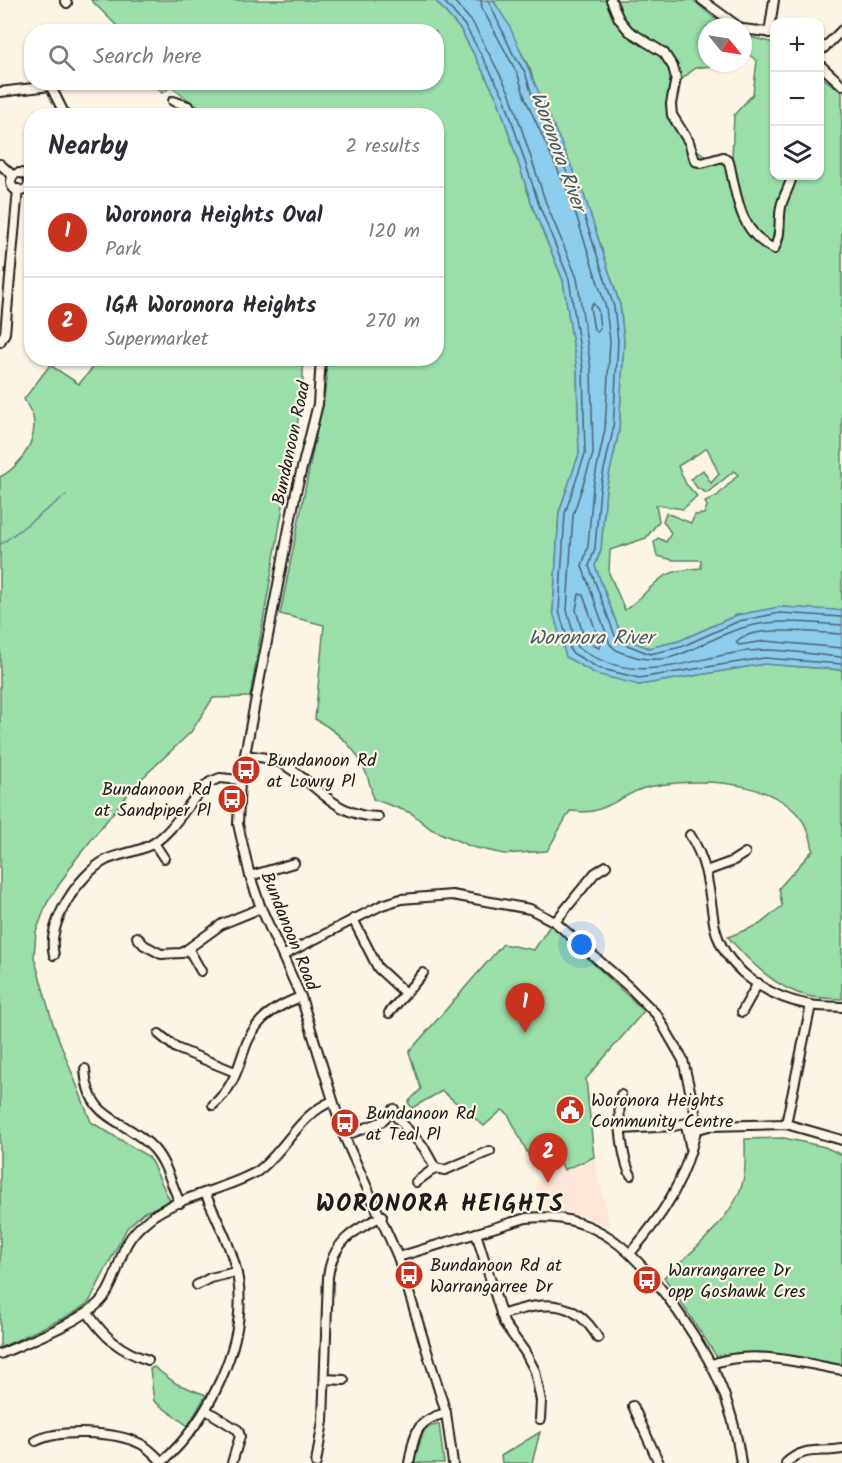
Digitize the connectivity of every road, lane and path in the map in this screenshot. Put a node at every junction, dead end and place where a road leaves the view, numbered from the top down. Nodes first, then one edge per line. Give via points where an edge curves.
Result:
1 (611, 0) edge
2 (702, 0) edge
3 (774, 0) edge
4 (727, 18) edge
5 (773, 18) edge
6 (752, 30) edge
7 (842, 30) edge
8 (770, 33) edge
9 (824, 45) edge
10 (824, 69) edge
11 (842, 85) edge
12 (24, 88) edge
13 (53, 90) edge
14 (0, 92) edge
15 (173, 101) dead end
16 (62, 108) edge
17 (189, 108) edge
18 (0, 164) edge
19 (12, 175) junction
20 (24, 175) edge
21 (791, 180) edge
22 (18, 189) junction
23 (24, 190) edge
24 (4, 297) edge
25 (0, 342) edge
26 (320, 366) edge
27 (245, 754) junction
28 (240, 780) junction
29 (378, 817) dead end
30 (690, 835) dead end
31 (154, 843) junction
32 (745, 853) dead end
33 (164, 858) dead end
34 (294, 862) dead end
35 (606, 866) dead end
36 (706, 871) junction
37 (250, 876) junction
38 (261, 908) junction
39 (353, 919) junction
40 (555, 922) junction
41 (137, 937) dead end
42 (189, 950) junction
43 (54, 955) dead end
44 (284, 955) junction
45 (201, 971) dead end
46 (423, 973) dead end
47 (758, 983) junction
48 (405, 993) junction
49 (301, 997) junction
50 (811, 1005) junction
51 (842, 1007) edge
52 (741, 1012) dead end
53 (389, 1013) dead end
54 (159, 1034) dead end
55 (85, 1070) dead end
56 (234, 1072) junction
57 (621, 1095) dead end
58 (333, 1101) junction
59 (213, 1105) dead end
60 (786, 1124) junction
61 (693, 1126) junction
62 (621, 1129) junction
63 (344, 1136) junction
64 (842, 1140) edge
65 (490, 1151) dead end
66 (435, 1168) junction
67 (631, 1175) dead end
68 (416, 1182) dead end
69 (206, 1193) junction
70 (180, 1203) junction
71 (382, 1216) junction
72 (476, 1233) junction
73 (631, 1252) junction
74 (398, 1257) junction
75 (236, 1272) junction
76 (197, 1285) dead end
77 (88, 1312) junction
78 (501, 1315) junction
79 (598, 1338) dead end
80 (0, 1354) edge
81 (148, 1360) dead end
82 (712, 1364) junction
83 (842, 1370) edge
84 (325, 1379) junction
85 (344, 1380) dead end
86 (633, 1406) dead end
87 (206, 1410) junction
88 (446, 1413) junction
89 (540, 1419) dead end
90 (36, 1441) dead end
91 (842, 1449) edge
92 (161, 1463) edge
93 (232, 1463) edge
94 (316, 1463) edge
95 (409, 1463) edge
96 (453, 1463) edge
97 (659, 1463) edge
98 (741, 1463) edge
99 (786, 1463) edge

1 - 21 street via 628,31 664,53 673,66 676,78 672,115 689,142 695,161 723,158 729,162 740,214 750,231 774,249 781,234 782,203
2 - 4 street
3 - 5 street
6 - 8 street
7 - 9 street
10 - 11 street
12 - 14 street
13 - 16 street
15 - 17 street
18 - 19 street
19 - 20 street
19 - 22 street via 12,185
22 - 23 street
22 - 24 street
24 - 25 street via 5,333
26 - 27 street, Bundanoon Road via 318,404 296,492
27 - 28 street, Bundanoon Road
27 - 29 street via 276,761 330,802
28 - 31 street via 220,778 210,782
28 - 37 street, Bundanoon Road via 238,824
30 - 36 street
31 - 33 street
31 - 43 street via 107,860 93,871 59,913 51,939
32 - 36 street
34 - 37 street
35 - 40 street via 595,873
36 - 47 street via 720,943 736,966
37 - 38 street, Bundanoon Road
38 - 42 street via 214,928
38 - 44 street, Bundanoon Road
39 - 40 street via 391,902 442,895 522,907
39 - 44 street
39 - 48 street via 378,968
40 - 61 street via 642,999 663,1023 686,1070
41 - 42 street via 161,954
42 - 45 street
44 - 49 street, Bundanoon Road
46 - 48 street
47 - 50 street via 781,996
47 - 52 street
48 - 53 street
49 - 56 street via 275,1007 260,1020
49 - 58 street, Bundanoon Road
50 - 51 street
50 - 60 street
54 - 56 street via 170,1045
55 - 70 street via 86,1084 97,1107 153,1148
56 - 59 street via 227,1090
57 - 62 street
58 - 63 street, Bundanoon Road
58 - 69 street via 309,1114 258,1171
60 - 61 street
60 - 64 street
61 - 62 street
61 - 73 street via 682,1176 669,1205
62 - 67 street
63 - 66 street via 375,1125 393,1111 424,1148
63 - 71 street, Bundanoon Road
65 - 66 street via 445,1170
66 - 68 street
69 - 70 street
69 - 75 street
70 - 77 street via 154,1215 132,1236 119,1258 107,1293
71 - 74 street, Bundanoon Road
71 - 84 street via 348,1235 332,1257
72 - 73 street via 523,1220 575,1222 602,1232
72 - 74 street
72 - 78 street
73 - 82 street
74 - 88 street, Bundanoon Road
75 - 76 street
75 - 87 street via 239,1311 235,1334
77 - 80 street
77 - 81 street via 113,1343
78 - 79 street via 534,1305 560,1307 586,1321
78 - 89 street via 535,1371
82 - 83 street via 741,1357 792,1359
82 - 98 street via 729,1405
84 - 85 street
84 - 94 street
86 - 97 street
87 - 92 street via 184,1441
87 - 93 street via 238,1430 240,1436
88 - 95 street via 431,1417 417,1429
88 - 96 street, Bundanoon Road
90 - 92 street via 61,1432 124,1438 142,1444
91 - 99 street via 809,1450

